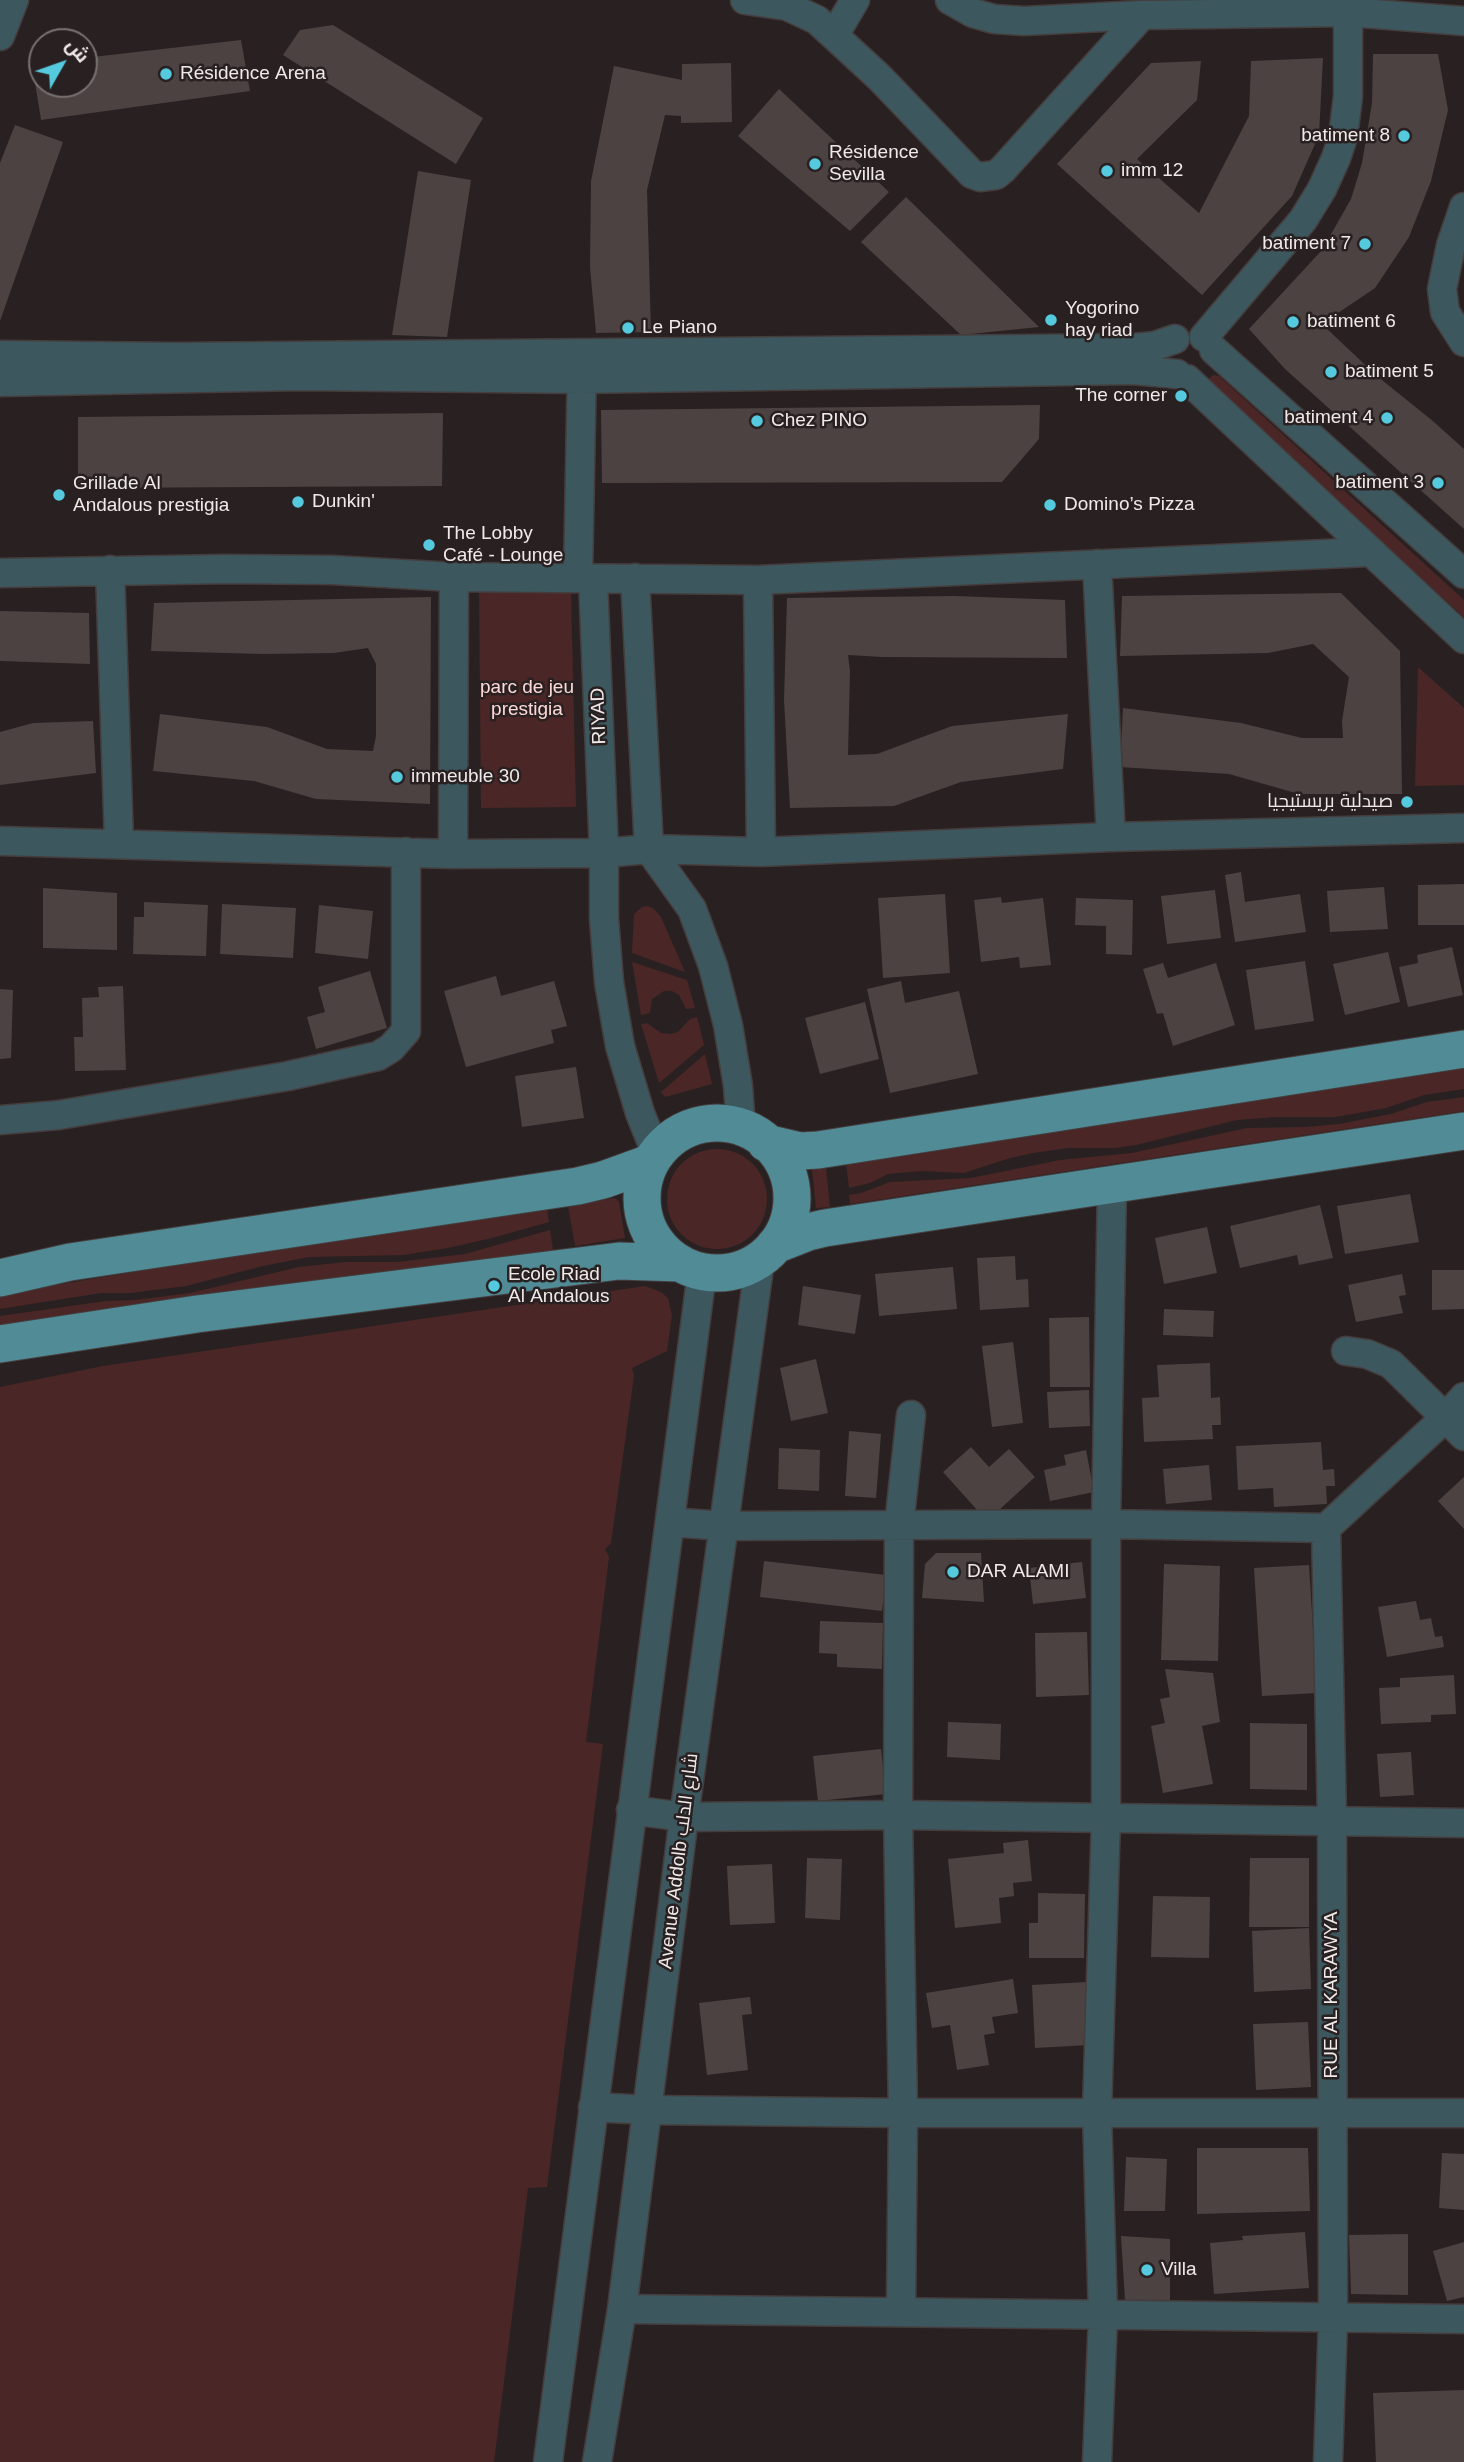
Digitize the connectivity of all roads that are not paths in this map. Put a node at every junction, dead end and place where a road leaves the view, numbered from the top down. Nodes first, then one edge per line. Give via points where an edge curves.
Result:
1 (14, 0) edge
2 (745, 0) edge
3 (855, 0) edge
4 (950, 0) edge
5 (1348, 6) edge
6 (1149, 10) edge
7 (1464, 21) edge
8 (835, 34) junction
9 (0, 36) edge
10 (1464, 207) edge
11 (1175, 339) junction
12 (1464, 342) edge
13 (1209, 343) junction
14 (0, 355) edge
15 (582, 366) junction
16 (1182, 377) junction
17 (0, 382) edge
18 (1369, 552) junction
19 (1097, 564) junction
20 (110, 570) junction
21 (0, 573) edge
22 (1464, 574) edge
23 (454, 577) junction
24 (585, 578) junction
25 (635, 578) junction
26 (758, 580) junction
27 (1464, 639) edge
28 (1464, 828) edge
29 (1111, 837) junction
30 (0, 841) edge
31 (119, 843) junction
32 (649, 849) junction
33 (406, 852) junction
34 (761, 852) junction
35 (604, 853) junction
36 (453, 854) junction
37 (1464, 1049) edge
38 (0, 1120) edge
39 (1464, 1131) edge
40 (754, 1135) junction
41 (653, 1158) junction
42 (1112, 1185) junction
43 (768, 1252) junction
44 (691, 1268) junction
45 (0, 1278) edge
46 (0, 1344) edge
47 (1346, 1351) dead end
48 (911, 1415) dead end
49 (1458, 1417) edge
50 (670, 1522) junction
51 (1106, 1524) junction
52 (899, 1525) junction
53 (724, 1526) junction
54 (1326, 1528) junction
55 (631, 1810) junction
56 (898, 1815) junction
57 (684, 1817) junction
58 (1106, 1818) junction
59 (1332, 1822) junction
60 (1464, 1823) edge
61 (593, 2107) junction
62 (648, 2110) junction
63 (1097, 2112) junction
64 (903, 2113) junction
65 (1331, 2113) junction
66 (1464, 2113) edge
67 (622, 2309) junction
68 (901, 2311) junction
69 (1103, 2316) junction
70 (1333, 2319) junction
71 (1464, 2319) edge
72 (548, 2462) edge
73 (597, 2462) edge
74 (1097, 2462) edge
75 (1328, 2462) edge

1 - 9 street
2 - 8 street via 798,10
3 - 8 street
4 - 6 street via 994,19 1024,21
5 - 6 street
5 - 7 street
5 - 13 street via 1343,137 1322,189
6 - 8 street via 1003,169 981,177
10 - 12 street via 1442,289 1444,312
11 - 13 street via 1189,332
11 - 15 street via 1135,348
11 - 16 street via 1168,361
13 - 16 street via 1212,368 1205,375
13 - 22 street
14 - 15 street
15 - 16 street via 1133,370
15 - 17 street
15 - 24 street, RIYAD
16 - 18 street
18 - 19 street
18 - 27 street
19 - 26 street
19 - 29 street
20 - 21 street
20 - 23 street via 332,570
20 - 31 street
23 - 24 street
23 - 36 street
24 - 25 street
24 - 35 street, RIYAD
25 - 26 street
25 - 32 street
26 - 34 street
28 - 29 street
29 - 34 street
30 - 31 street
31 - 33 street
32 - 34 street
32 - 35 street
32 - 40 street via 692,909 713,966 738,1086
33 - 36 street
33 - 38 street via 406,1031 391,1048 378,1056 288,1076 59,1115
35 - 36 street
35 - 41 street via 609,982 620,1046
37 - 40 main road via 818,1150 800,1151
39 - 42 main road
40 - 41 main road via 723,1124 704,1124 669,1139
40 - 43 main road via 779,1156 793,1192 786,1229
41 - 44 main road via 644,1181 645,1219 653,1236
41 - 45 main road via 578,1186 70,1262
42 - 43 main road via 825,1228
42 - 51 street
43 - 44 main road via 742,1269 722,1273
43 - 53 street, Avenue Addolb شارع الدلب
44 - 46 main road via 619,1261 197,1314
44 - 50 street
47 - 49 street via 1391,1364
48 - 52 street
49 - 54 street
50 - 53 street
50 - 55 street
51 - 52 street
51 - 54 street
51 - 58 street
52 - 53 street
52 - 56 street
53 - 57 street, Avenue Addolb شارع الدلب
54 - 59 street, RUE AL KARAWYA
55 - 57 street
55 - 61 street
56 - 57 street
56 - 58 street
56 - 64 street
57 - 62 street, Avenue Addolb شارع الدلب
58 - 59 street
58 - 63 street
59 - 60 street
59 - 65 street, RUE AL KARAWYA
61 - 62 street
61 - 72 street
62 - 64 street
62 - 67 street, Avenue Addolb شارع الدلب
63 - 64 street
63 - 65 street
63 - 69 street
64 - 68 street
65 - 66 street
65 - 70 street, RUE AL KARAWYA
67 - 68 street
67 - 73 street, Avenue Addolb شارع الدلب
68 - 69 street
69 - 70 street
69 - 74 street
70 - 71 street
70 - 75 street, RUE AL KARAWYA

